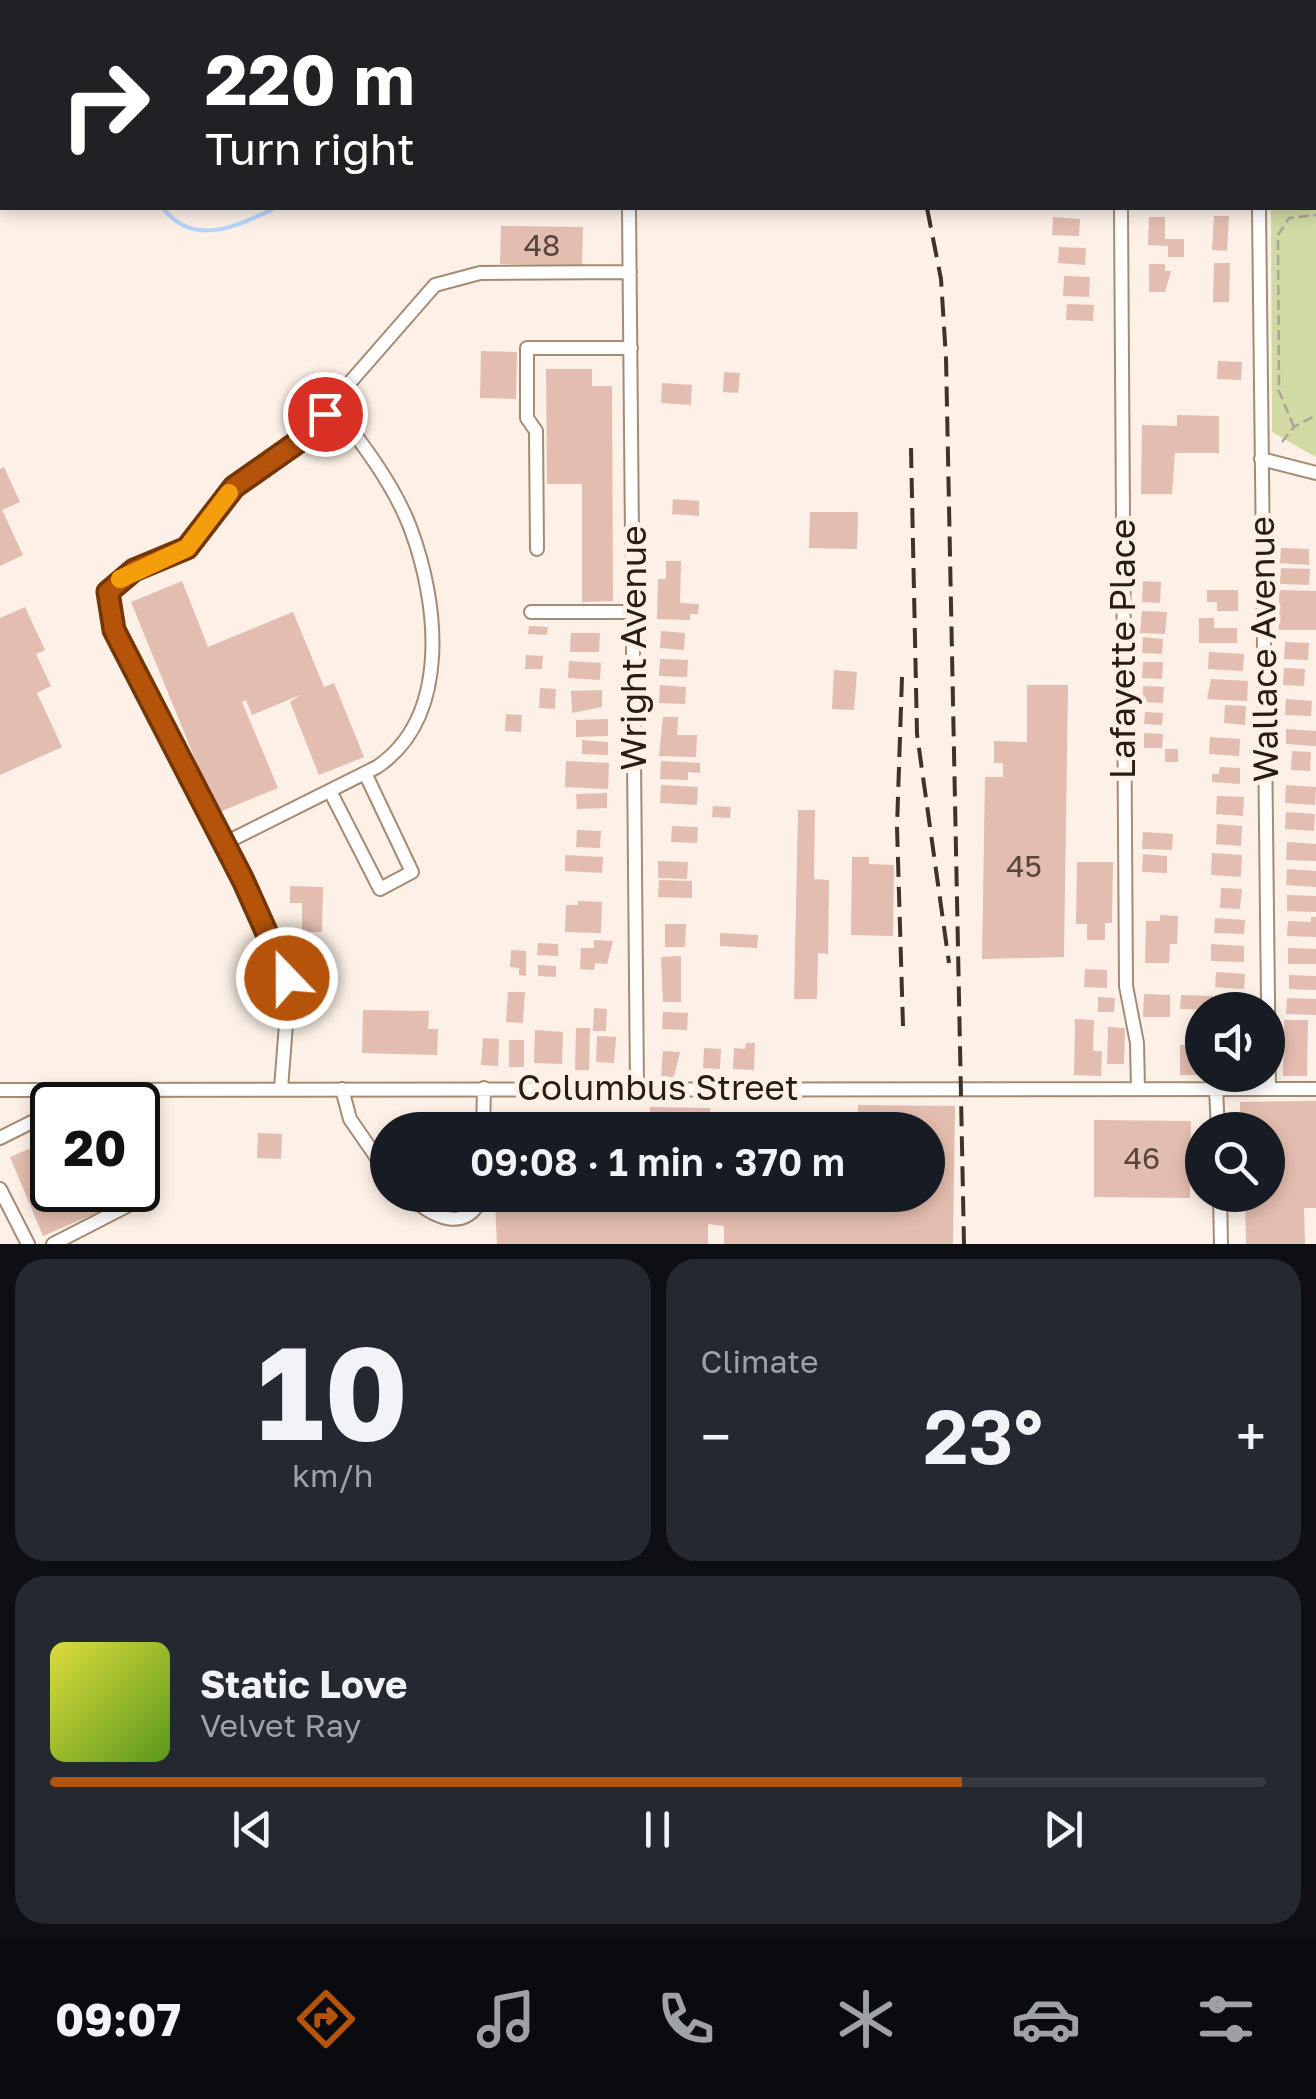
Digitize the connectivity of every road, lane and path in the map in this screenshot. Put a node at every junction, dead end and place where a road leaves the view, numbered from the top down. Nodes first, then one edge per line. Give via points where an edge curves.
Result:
1 (630, 210) edge
2 (1122, 210) edge
3 (1259, 210) edge
4 (1316, 216) edge
5 (630, 272) junction
6 (631, 348) junction
7 (332, 404) junction
8 (1316, 414) edge
9 (1294, 427) junction
10 (1282, 442) dead end
11 (1261, 459) junction
12 (1316, 474) edge
13 (537, 549) dead end
14 (531, 612) dead end
15 (634, 612) junction
16 (365, 773) junction
17 (330, 791) junction
18 (225, 843) junction
19 (1268, 992) edge
20 (484, 1088) junction
21 (636, 1088) junction
22 (1138, 1088) junction
23 (281, 1089) junction
24 (342, 1089) junction
25 (1185, 1089) edge
26 (1285, 1089) edge
27 (1316, 1089) edge
28 (0, 1090) edge
29 (30, 1090) edge
30 (160, 1090) edge
31 (483, 1112) edge
32 (30, 1123) edge
33 (0, 1138) edge
34 (370, 1148) edge
35 (0, 1189) edge
36 (115, 1212) edge
37 (431, 1212) edge
38 (472, 1212) edge
39 (1220, 1212) edge
40 (28, 1244) edge
41 (53, 1244) edge
42 (1221, 1244) edge

1 - 5 street, Wright Avenue
2 - 22 street, Lafayette Place via 1126,986
3 - 11 street, Wallace Avenue
4 - 9 path via 1289,218 1278,235 1279,391
5 - 6 street, Wright Avenue
5 - 7 street via 480,273 434,285
6 - 13 street via 526,348 527,418 536,431
6 - 15 street, Wright Avenue
7 - 16 street via 409,524 431,604 422,713 398,753
7 - 18 street via 298,442 234,487 187,548 134,570 108,592 114,630
8 - 9 path
9 - 10 path
11 - 12 street
11 - 19 street, Wallace Avenue
14 - 15 street
15 - 21 street, Wright Avenue
16 - 17 street
16 - 17 street via 412,872 380,889
17 - 18 street
18 - 23 street via 287,978
20 - 21 street, Columbus Street
20 - 24 street, Columbus Street
20 - 31 street
21 - 22 street, Columbus Street
22 - 25 street, Columbus Street
23 - 24 street, Columbus Street
23 - 30 street, Columbus Street
24 - 34 street via 350,1119
26 - 27 street, Columbus Street
28 - 29 street, Columbus Street
32 - 33 street
35 - 40 street
36 - 41 street
37 - 38 street via 462,1220
39 - 42 street

